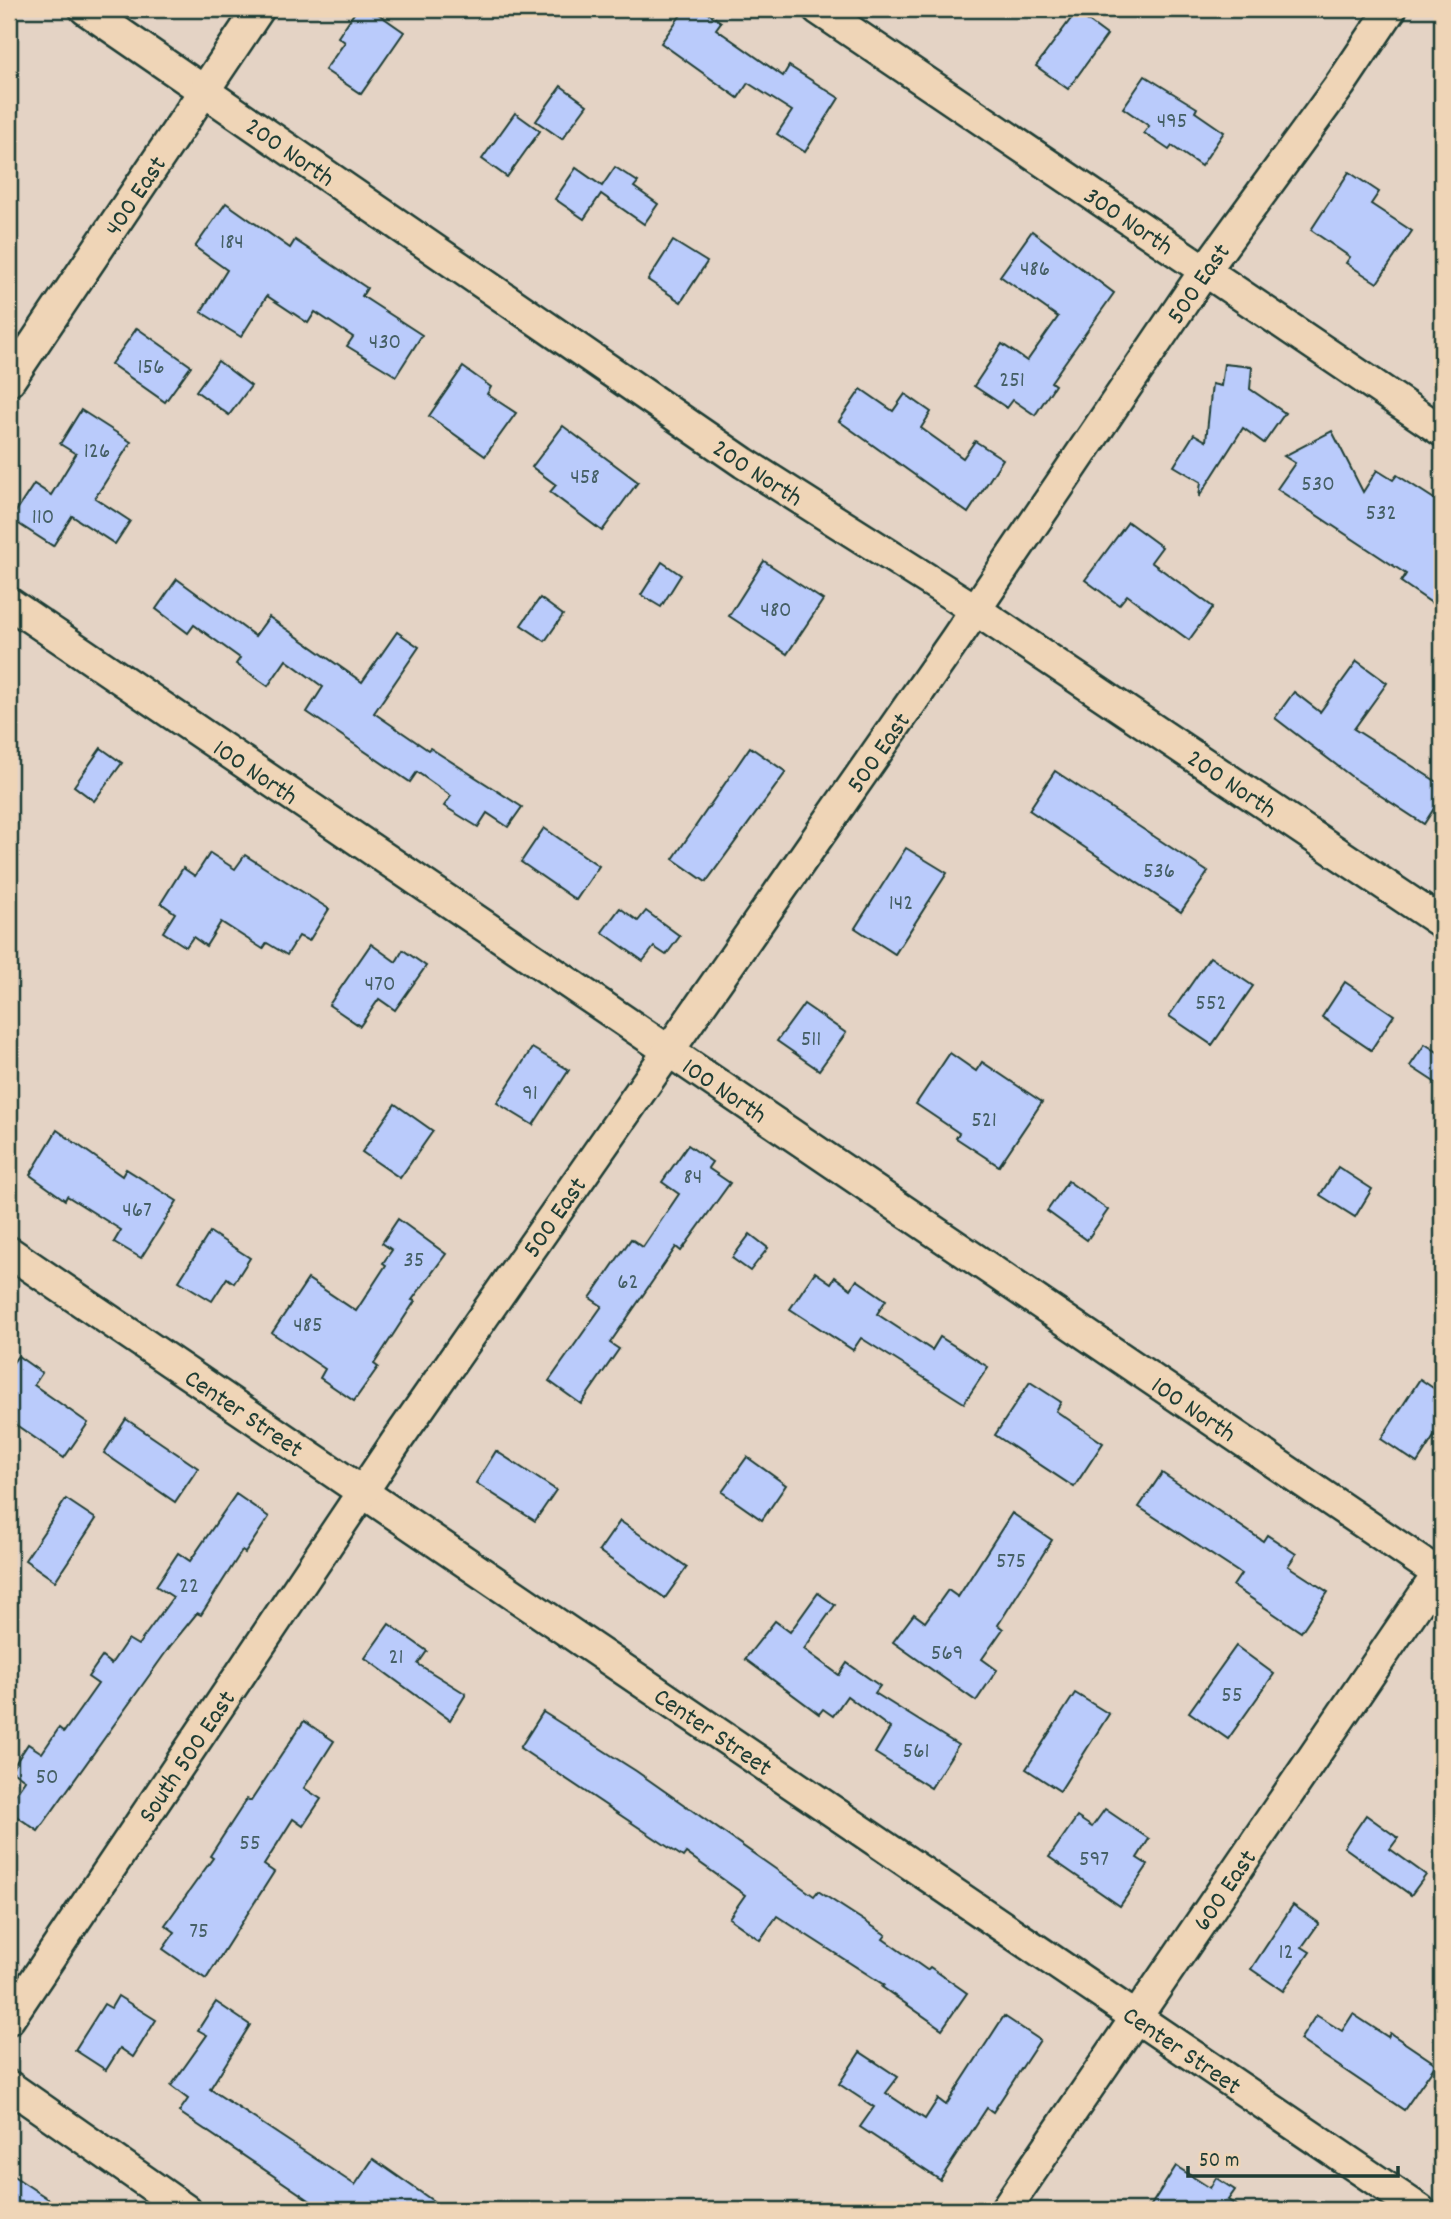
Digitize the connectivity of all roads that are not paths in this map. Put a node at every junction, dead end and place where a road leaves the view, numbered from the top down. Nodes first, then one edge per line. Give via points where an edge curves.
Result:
1 (85, 9) edge
2 (259, 9) edge
3 (818, 9) edge
4 (1391, 9) edge
5 (204, 91) junction
6 (1206, 269) junction
7 (9, 381) edge
8 (1442, 431) edge
9 (9, 603) edge
10 (976, 610) junction
11 (1442, 923) edge
12 (669, 1052) junction
13 (9, 1252) edge
14 (362, 1493) junction
15 (1441, 1572) edge
16 (1135, 2016) junction
17 (9, 2019) edge
18 (9, 2086) edge
19 (186, 2210) edge
20 (1005, 2210) edge
21 (1420, 2210) edge

1 - 5 street, 200 North
2 - 5 street, 400 East
3 - 6 street, 300 North
4 - 6 street, 500 East
5 - 7 street, 400 East
5 - 10 street, 200 North via 744,463
6 - 8 street, 300 North
6 - 10 street, 500 East
9 - 12 street, 100 North
10 - 11 street, 200 North
10 - 12 street, 500 East
12 - 14 street, 500 East
12 - 15 street, 100 North
13 - 14 street, Center Street
14 - 16 street, Center Street
14 - 17 street, South 500 East
15 - 16 street, 600 East
16 - 20 street, 600 East
16 - 21 street, Center Street
18 - 19 street

